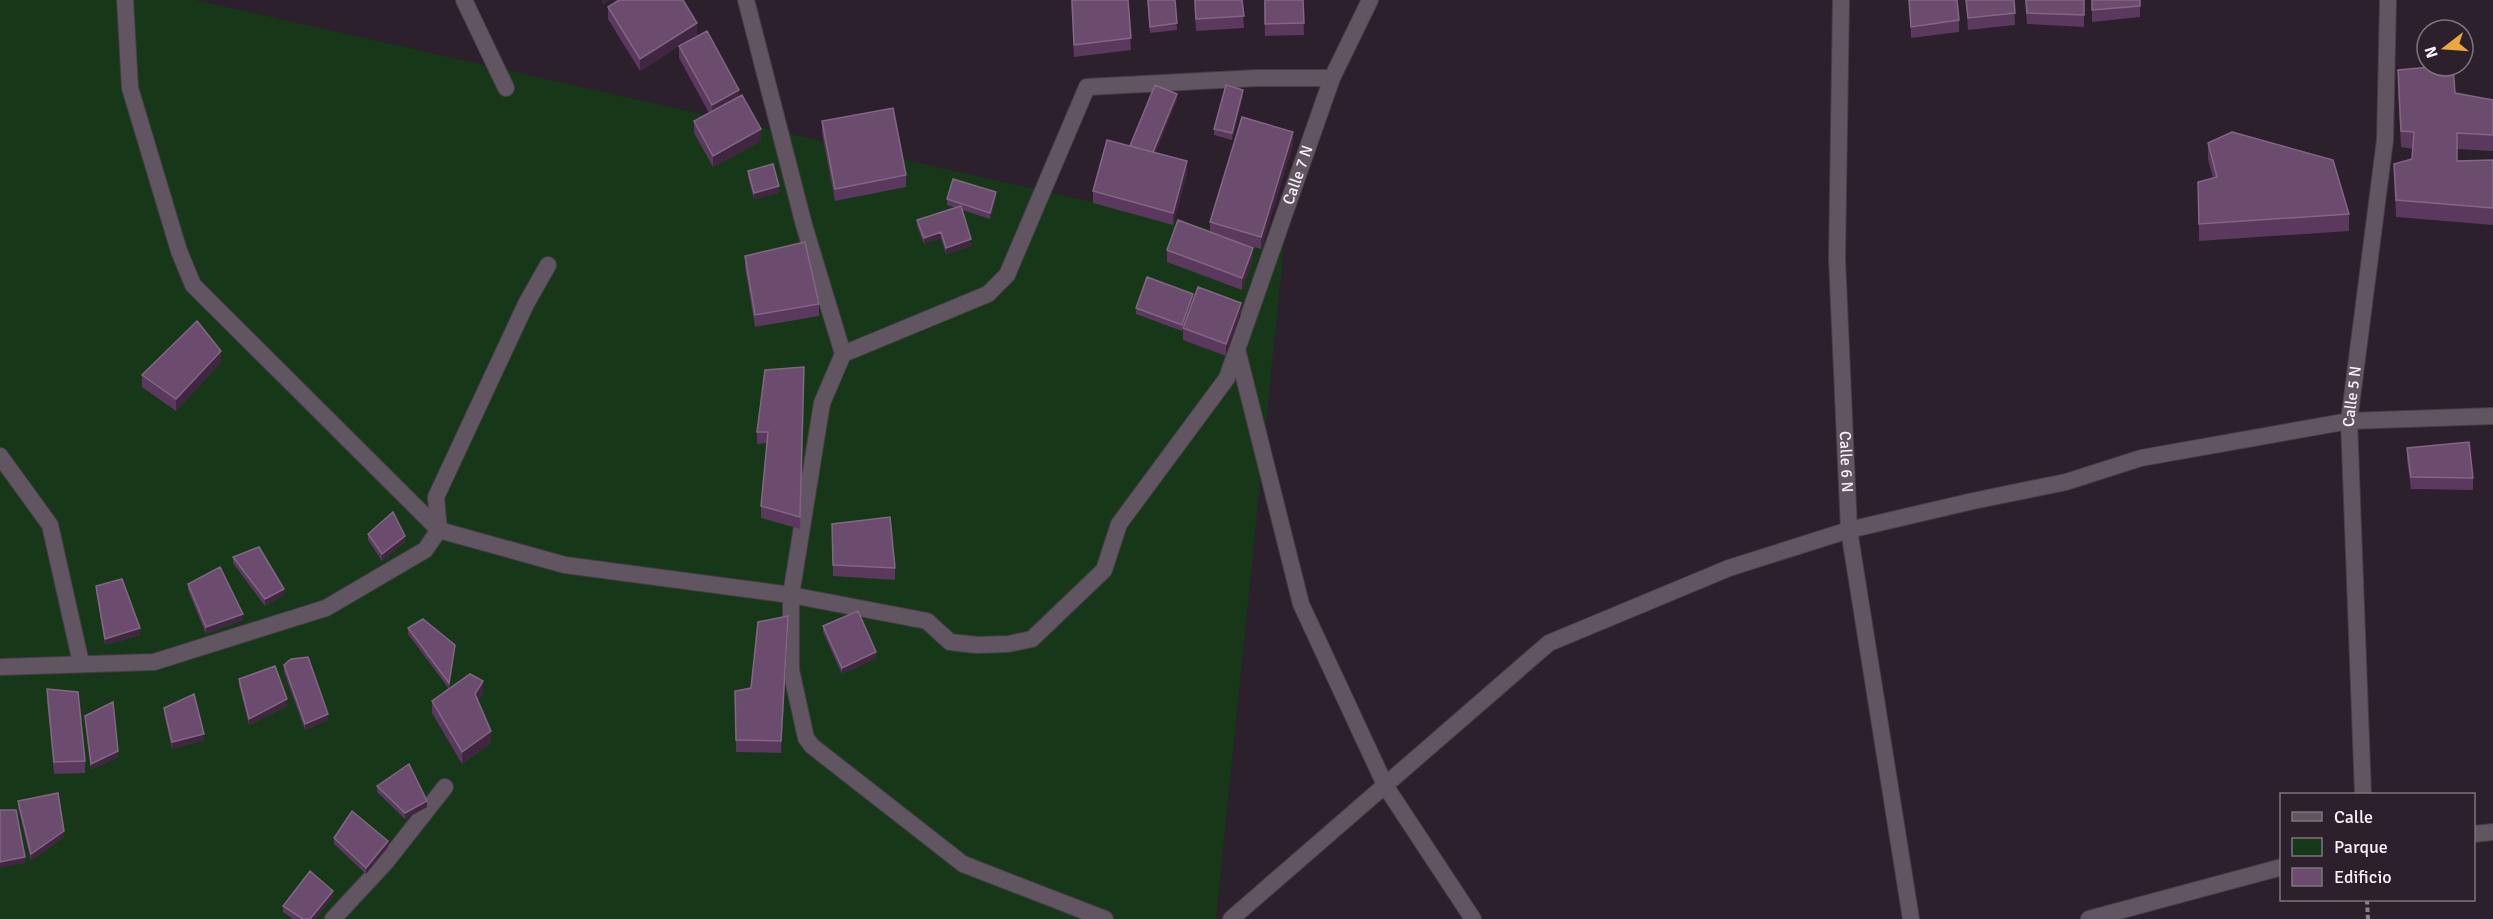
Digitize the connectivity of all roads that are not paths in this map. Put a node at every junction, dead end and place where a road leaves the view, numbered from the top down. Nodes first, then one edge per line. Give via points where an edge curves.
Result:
1 (125, 0) edge
2 (464, 0) edge
3 (746, 0) edge
4 (1370, 0) edge
5 (1841, 0) edge
6 (2388, 0) edge
7 (1332, 78) junction
8 (506, 88) dead end
9 (548, 265) dead end
10 (1238, 353) junction
11 (843, 354) junction
12 (2493, 416) edge
13 (2349, 421) junction
14 (0, 456) edge
15 (1849, 530) junction
16 (439, 531) junction
17 (791, 595) junction
18 (81, 663) junction
19 (0, 667) edge
20 (445, 787) dead end
21 (1386, 787) junction
22 (2363, 793) edge
23 (2493, 832) edge
24 (2475, 834) edge
25 (2280, 868) edge
26 (333, 919) edge
27 (1105, 919) edge
28 (1231, 919) edge
29 (1473, 919) edge
30 (1911, 919) edge
31 (2089, 919) edge

1 - 16 street via 130,88 192,285
2 - 8 street
3 - 11 street via 801,213
4 - 7 street, Calle 7 N
5 - 15 street, Calle 6 N via 1837,259
6 - 13 street, Calle 5 N via 2385,140
7 - 10 street, Calle 7 N
7 - 11 street via 1087,87 1007,275 988,294
9 - 16 street via 436,497
10 - 17 street, Calle 7 N via 1227,378 1119,524 1104,570 1032,639 1008,644 950,642 927,621
10 - 21 street via 1301,604
11 - 17 street via 822,403
12 - 13 street
13 - 15 street via 2141,458 2066,482
13 - 22 street, Calle 5 N
14 - 18 street via 50,525
15 - 21 street via 1729,568 1549,643
15 - 30 street, Calle 6 N
16 - 17 street, Calle 7 N via 565,564
16 - 18 street via 425,550 326,608 154,662
17 - 27 street via 791,670 812,746 963,864
18 - 19 street
20 - 26 street via 386,862
21 - 28 street
21 - 29 street
23 - 24 street
25 - 31 street

